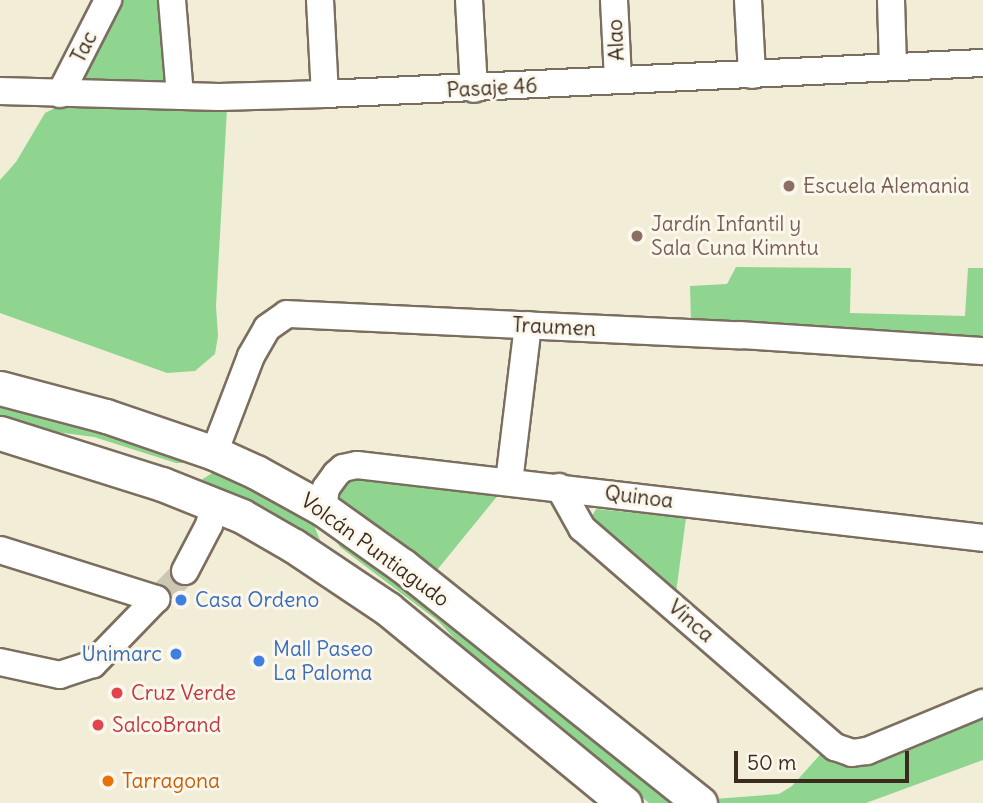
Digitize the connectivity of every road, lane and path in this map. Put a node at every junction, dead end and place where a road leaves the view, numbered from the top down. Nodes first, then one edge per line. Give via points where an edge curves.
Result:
1 (108, 0) edge
2 (173, 0) edge
3 (320, 0) edge
4 (469, 0) edge
5 (614, 0) edge
6 (748, 0) edge
7 (891, 0) edge
8 (983, 63) edge
9 (893, 67) junction
10 (752, 75) junction
11 (618, 80) junction
12 (474, 89) junction
13 (0, 91) edge
14 (60, 94) junction
15 (325, 94) junction
16 (180, 96) junction
17 (528, 325) junction
18 (983, 351) edge
19 (0, 388) edge
20 (0, 433) edge
21 (214, 453) junction
22 (509, 481) junction
23 (162, 484) junction
24 (559, 487) junction
25 (215, 504) junction
26 (323, 509) junction
27 (983, 538) edge
28 (0, 550) edge
29 (185, 571) tunnel mouth
30 (353, 585) junction
31 (0, 662) edge
32 (983, 704) edge
33 (624, 803) edge
34 (700, 803) edge

1 - 14 street, Tac
2 - 16 street
3 - 15 street
4 - 12 street
5 - 11 street, Alao
6 - 10 street
7 - 9 street
8 - 9 street, Pasaje 46
9 - 10 street, Pasaje 46
10 - 11 street, Pasaje 46
11 - 12 street, Pasaje 46
12 - 15 street, Pasaje 46
13 - 14 street, Pasaje 46
14 - 16 street, Pasaje 46
15 - 16 street, Pasaje 46
17 - 18 street, Traumen
17 - 21 street, Traumen via 286,314 267,328 251,356
17 - 22 street
19 - 21 main road, Volcán Puntiagudo via 106,416
20 - 23 main road, Volcán Puntiagudo
21 - 23 main road via 192,473
21 - 26 main road, Volcán Puntiagudo
22 - 24 street, Quinoa
22 - 26 street, Quinoa via 350,465 328,483
23 - 25 main road, Volcán Puntiagudo
24 - 27 street, Quinoa
24 - 32 street, Vinca via 582,528 835,747 852,753 867,751
25 - 29 street
25 - 30 main road, Volcán Puntiagudo via 294,546
26 - 30 main road via 326,531
26 - 34 main road, Volcán Puntiagudo via 403,566
28 - 31 street via 160,596 93,664 60,675
30 - 33 main road, Volcán Puntiagudo

